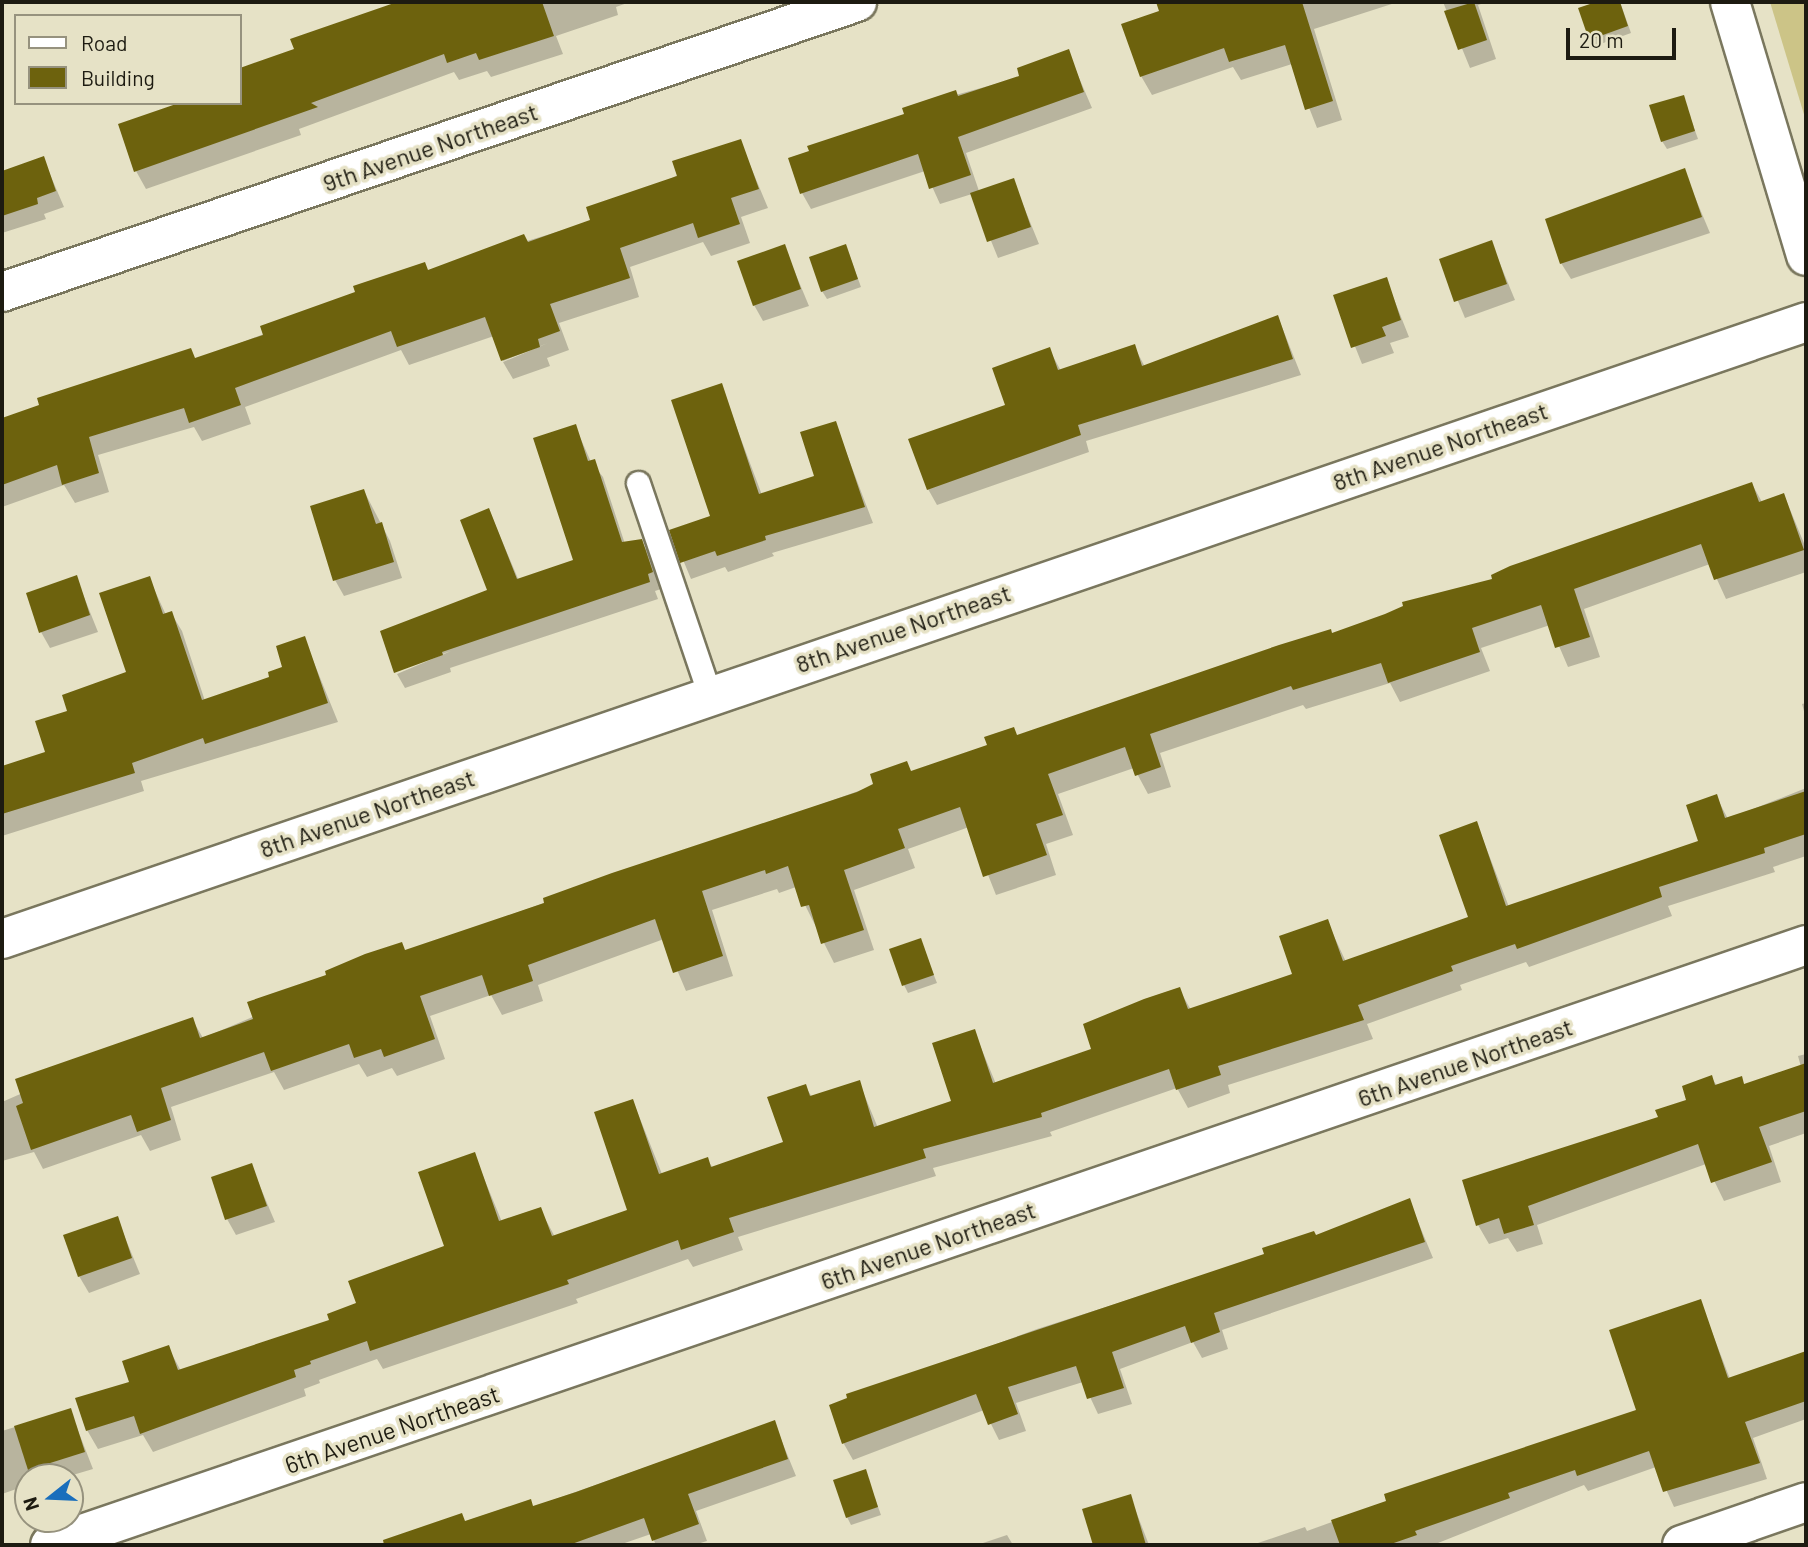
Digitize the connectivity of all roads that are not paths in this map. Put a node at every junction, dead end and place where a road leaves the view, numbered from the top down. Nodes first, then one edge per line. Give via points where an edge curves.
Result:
1 (857, 2) edge
2 (1730, 2) edge
3 (1806, 256) edge
4 (2, 292) edge
5 (1806, 322) edge
6 (638, 483) dead end
7 (709, 694) junction
8 (2, 939) edge
9 (1806, 945) edge
10 (1806, 1502) edge
11 (50, 1545) edge
12 (1682, 1545) edge

1 - 4 street, 9th Avenue Northeast
2 - 3 street
5 - 7 street, 8th Avenue Northeast
6 - 7 lane
7 - 8 street, 8th Avenue Northeast
9 - 11 street, 6th Avenue Northeast
10 - 12 street

